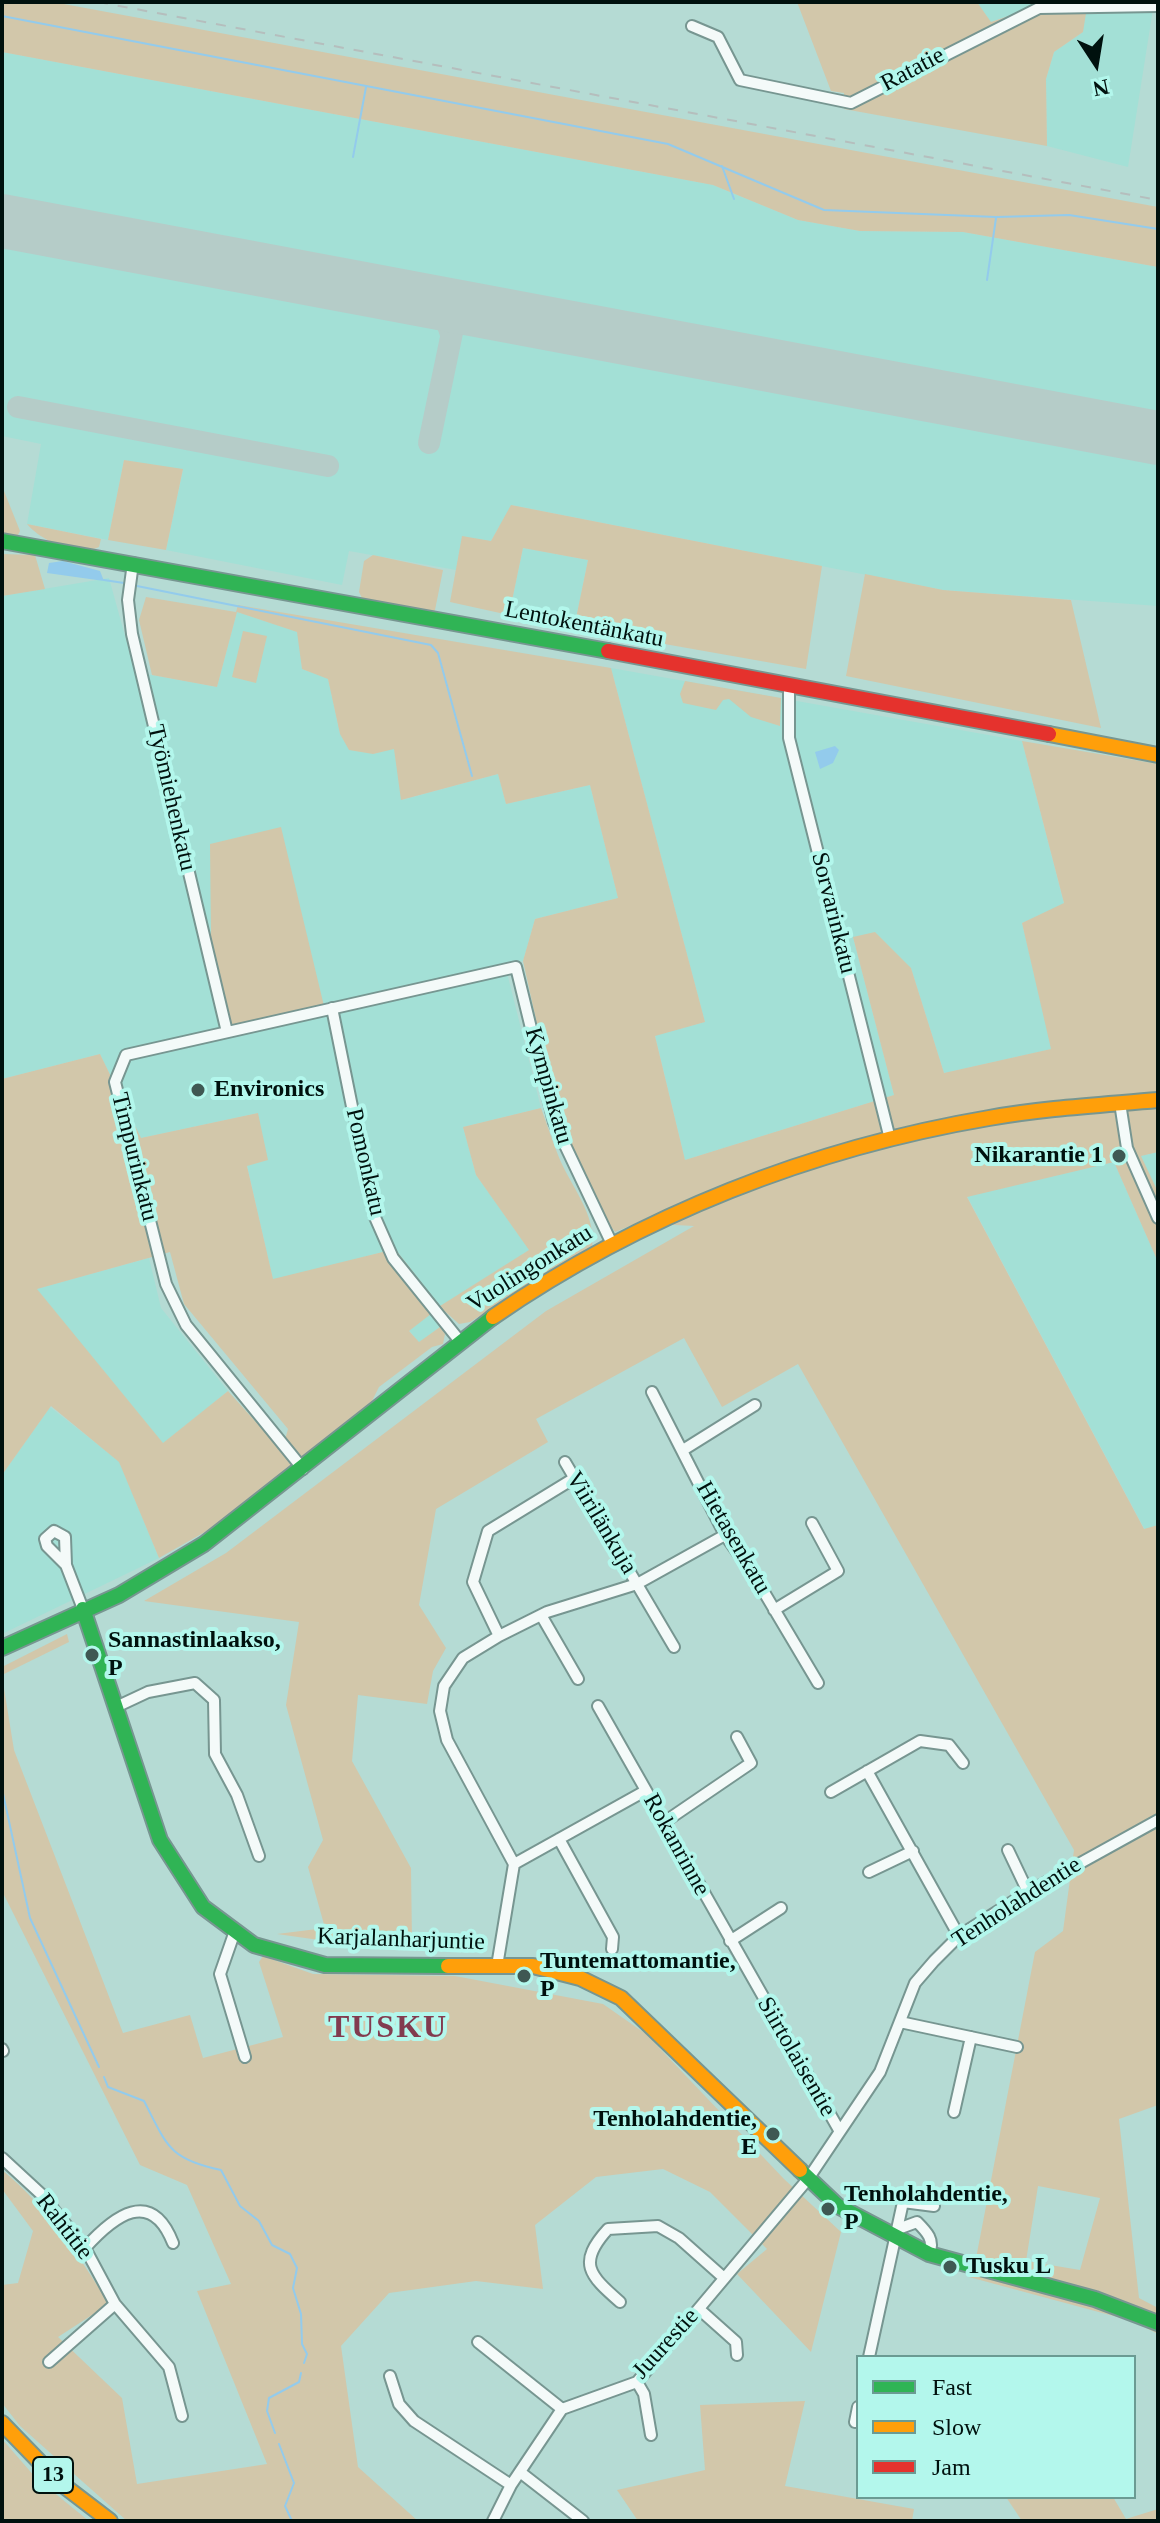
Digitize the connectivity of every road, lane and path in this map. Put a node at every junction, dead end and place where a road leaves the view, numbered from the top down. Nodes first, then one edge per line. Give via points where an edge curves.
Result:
1 (1158, 6) edge
2 (692, 26) dead end
3 (2, 541) edge
4 (133, 563) junction
5 (789, 686) junction
6 (1158, 755) edge
7 (516, 967) joint
8 (332, 1008) junction
9 (227, 1032) junction
10 (1158, 1100) edge
11 (1120, 1103) junction
12 (890, 1139) junction
13 (1158, 1218) edge
14 (612, 1244) junction
15 (459, 1340) junction
16 (652, 1392) dead end
17 (755, 1405) dead end
18 (683, 1450) junction
19 (565, 1462) dead end
20 (303, 1469) junction
21 (573, 1479) junction
22 (812, 1523) dead end
23 (725, 1535) junction
24 (66, 1565) dead end
25 (637, 1584) junction
26 (83, 1609) junction
27 (774, 1610) junction
28 (541, 1615) junction
29 (499, 1636) junction
30 (674, 1647) dead end
31 (2, 1648) edge
32 (578, 1679) dead end
33 (818, 1683) dead end
34 (598, 1706) dead end
35 (116, 1707) junction
36 (737, 1737) dead end
37 (963, 1763) dead end
38 (867, 1771) junction
39 (645, 1791) junction
40 (831, 1792) dead end
41 (1158, 1820) edge
42 (663, 1823) junction
43 (559, 1839) junction
44 (1008, 1850) dead end
45 (913, 1851) junction
46 (259, 1856) dead end
47 (514, 1864) junction
48 (869, 1872) dead end
49 (1028, 1892) junction
50 (781, 1908) dead end
51 (235, 1931) junction
52 (959, 1936) junction
53 (730, 1941) junction
54 (612, 1949) dead end
55 (497, 1966) junction
56 (754, 1984) joint
57 (900, 2022) junction
58 (971, 2037) junction
59 (1017, 2047) dead end
60 (245, 2057) dead end
61 (954, 2112) dead end
62 (839, 2130) junction
63 (2, 2158) edge
64 (808, 2179) junction
65 (934, 2206) dead end
66 (897, 2234) junction
67 (173, 2243) dead end
68 (85, 2248) junction
69 (929, 2254) junction
70 (724, 2278) junction
71 (620, 2302) dead end
72 (115, 2304) junction
73 (699, 2309) junction
74 (1158, 2323) edge
75 (478, 2342) dead end
76 (737, 2355) dead end
77 (869, 2355) edge
78 (49, 2362) dead end
79 (390, 2376) dead end
80 (637, 2382) junction
81 (562, 2409) junction
82 (182, 2416) dead end
83 (856, 2417) edge
84 (855, 2422) dead end
85 (2, 2423) edge
86 (651, 2435) dead end
87 (520, 2472) junction
88 (511, 2485) junction
89 (110, 2521) edge
90 (493, 2521) edge
91 (583, 2521) edge

1 - 2 street, Ratatie via 1039,8 851,103 740,80 718,37
3 - 4 main road, Lentokentänkatu
4 - 5 main road, Lentokentänkatu
4 - 9 street, Työmiehenkatu via 128,600 132,634
5 - 6 main road, Lentokentänkatu
5 - 12 street, Sorvarinkatu via 789,738
7 - 8 street, Timpurinkatu
7 - 14 street, Kympinkatu via 554,1122
8 - 9 street, Timpurinkatu
8 - 15 street, Pomonkatu via 374,1215 393,1258
9 - 20 street, Timpurinkatu via 126,1055 115,1082 166,1284 186,1325
10 - 11 main road, Vuolingonkatu
11 - 12 main road, Vuolingonkatu via 988,1118
11 - 13 street via 1124,1141
12 - 14 main road, Vuolingonkatu via 742,1186
14 - 15 main road, Vuolingonkatu
15 - 20 main road, Vuolingonkatu
16 - 18 street, Hietasenkatu
17 - 18 street
18 - 23 street, Hietasenkatu
19 - 21 street, Viirilänkuja
20 - 26 main road, Vuolingonkatu via 155,1576
21 - 25 street, Viirilänkuja
21 - 29 street via 488,1531 473,1582
22 - 27 street via 838,1571
23 - 25 street
23 - 27 street, Hietasenkatu
24 - 26 street
25 - 28 street
25 - 30 street, Viirilänkuja
26 - 31 main road, Vuolingonkatu
26 - 35 main road, Karjalanharjuntie
27 - 33 street, Hietasenkatu
28 - 29 street
28 - 32 street
29 - 47 street via 463,1658 444,1686 440,1711 447,1740
34 - 39 street, Rokanrinne
35 - 46 street via 148,1692 195,1683 214,1700 215,1754
35 - 51 main road, Karjalanharjuntie via 160,1840 203,1907
36 - 42 street via 751,1763
37 - 38 street via 949,1745 920,1741
38 - 40 street
38 - 45 street
39 - 42 street, Rokanrinne
39 - 43 street
41 - 49 street, Tenholahdentie
42 - 53 street, Rokanrinne
43 - 47 street
43 - 54 street via 613,1937
44 - 49 street
45 - 48 street
45 - 52 street
47 - 55 street
49 - 52 street, Tenholahdentie
50 - 53 street
51 - 55 main road, Karjalanharjuntie via 254,1945 325,1965
51 - 60 street via 220,1974
52 - 57 street, Tenholahdentie via 915,1983
53 - 56 street, Rokanrinne
55 - 64 main road, Karjalanharjuntie via 533,1966 580,1978 621,1998
56 - 62 street, Siirtolaisentie
57 - 58 street
57 - 62 street, Tenholahdentie via 880,2072
58 - 59 street
58 - 61 street
62 - 64 street, Tenholahdentie
63 - 68 street, Rahtitie via 41,2194
64 - 66 main road, Karjalanharjuntie via 838,2206
64 - 70 street, Juurestie
65 - 66 street via 903,2202
66 - 69 main road, Karjalanharjuntie
66 - 69 street via 917,2222 928,2233
66 - 77 street
67 - 68 street via 156,2215 138,2211 117,2218
68 - 72 street, Rahtitie
69 - 74 main road, Karjalanharjuntie via 1095,2299
70 - 71 street via 658,2226 608,2229 591,2247 589,2264 595,2281
70 - 73 street, Juurestie
72 - 78 street
72 - 82 street, Rahtitie via 169,2367
73 - 76 street via 736,2342
73 - 80 street, Juurestie
75 - 81 street
79 - 88 street via 399,2404 414,2421
80 - 81 street, Juurestie
80 - 86 street
81 - 87 street
83 - 84 street
85 - 89 main road, 13 via 59,2482
87 - 88 street
87 - 91 street
88 - 90 street

